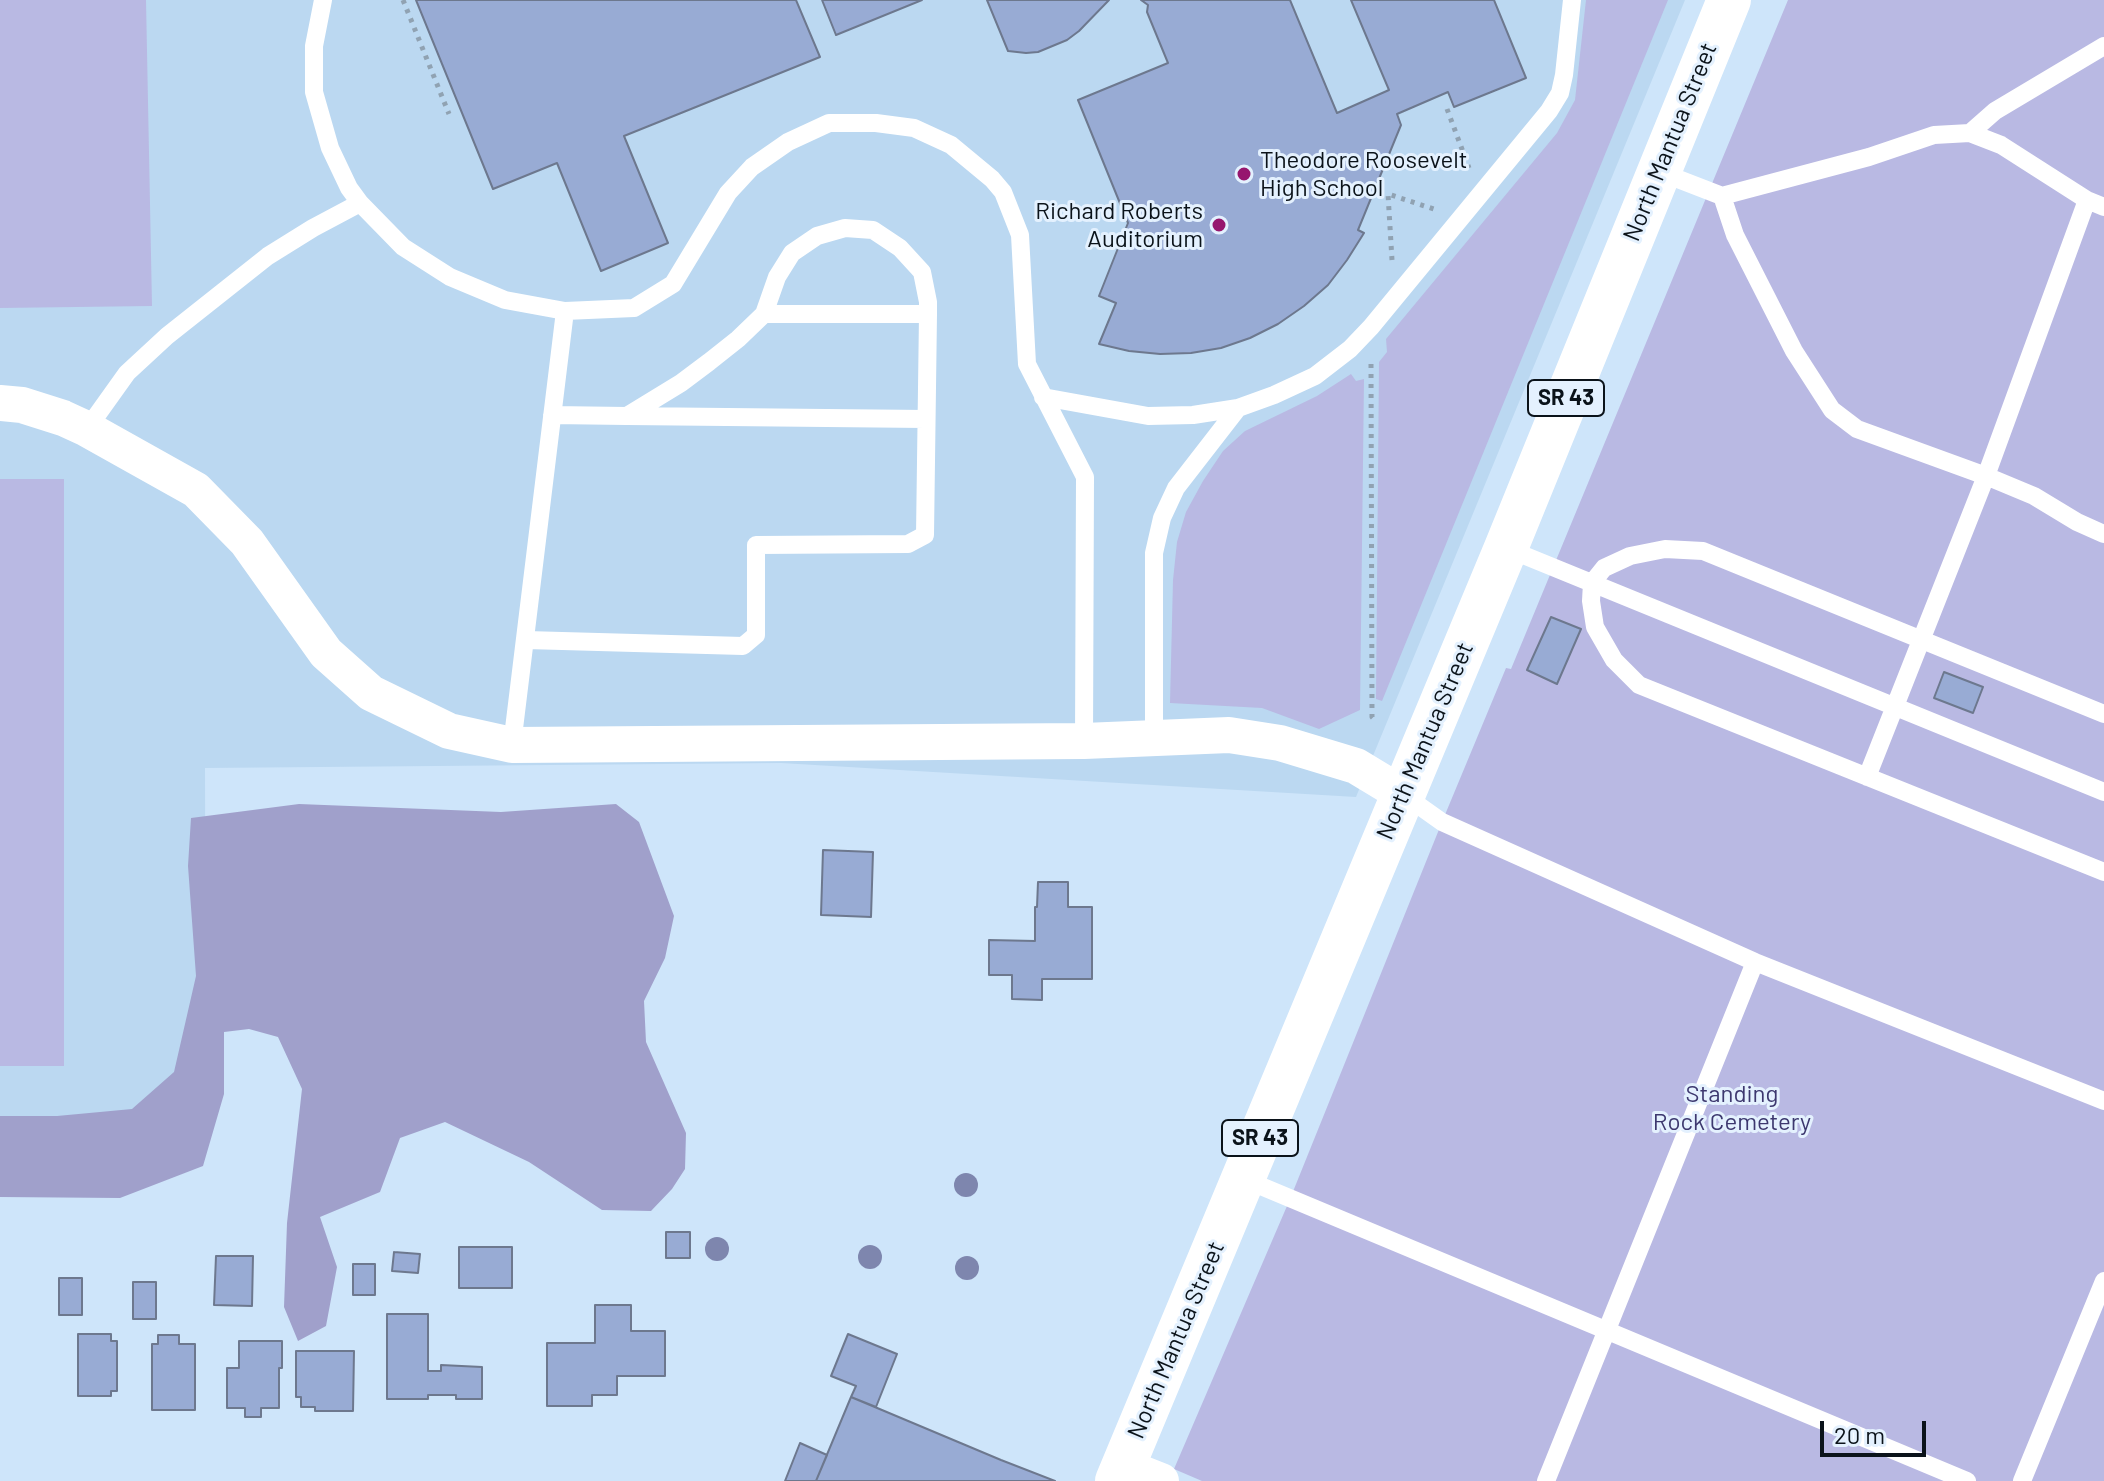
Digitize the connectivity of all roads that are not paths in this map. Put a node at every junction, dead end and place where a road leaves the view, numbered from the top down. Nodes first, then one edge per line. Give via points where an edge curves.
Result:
1 (323, 0) edge
2 (1572, 0) edge
3 (1729, 0) edge
4 (2104, 46) edge
5 (1970, 133) junction
6 (1658, 172) junction
7 (1722, 196) junction
8 (360, 203) junction
9 (2095, 204) edge
10 (565, 311) junction
11 (764, 314) junction
12 (928, 314) junction
13 (1043, 397) junction
14 (0, 403) edge
15 (1238, 408) junction
16 (552, 415) junction
17 (627, 416) junction
18 (926, 419) junction
19 (87, 429) junction
20 (1986, 476) junction
21 (2104, 534) edge
22 (1506, 548) junction
23 (1592, 583) junction
24 (1922, 639) junction
25 (526, 640) junction
26 (1895, 707) junction
27 (2104, 714) edge
28 (1154, 738) junction
29 (1084, 741) junction
30 (512, 745) junction
31 (1867, 777) junction
32 (2104, 792) edge
33 (1404, 795) junction
34 (2104, 872) edge
35 (1755, 962) junction
36 (2104, 1101) edge
37 (1244, 1179) junction
38 (2104, 1281) edge
39 (1607, 1330) junction
40 (1134, 1476) edge
41 (1546, 1481) edge
42 (1967, 1481) edge
43 (2022, 1481) edge

1 - 8 lane via 314,46 314,92 330,148
2 - 15 lane via 1564,75 1549,111 1350,349 1315,376
3 - 6 main road, North Mantua Street / SR 43
4 - 5 lane via 1995,111
5 - 7 lane via 1934,135
5 - 9 lane via 2001,145
6 - 7 lane
6 - 22 main road, North Mantua Street / SR 43
7 - 20 lane via 1735,235 1794,351 1832,410 1857,429
8 - 10 lane via 403,247 450,277 505,300
8 - 19 lane via 268,256 167,336 127,373
9 - 20 lane
10 - 13 lane via 634,308 673,284 728,193 752,167 788,142 829,123 914,128 951,145 1003,192 1020,235 1027,364
10 - 16 lane
11 - 12 lane
11 - 12 lane via 792,253 817,236 845,228 873,230 900,248 922,272
11 - 17 lane via 681,383
12 - 18 lane
13 - 15 lane via 1148,416
13 - 29 lane via 1085,477
14 - 19 street via 36,409
15 - 28 lane via 1176,488 1162,518 1154,553
16 - 17 lane
16 - 25 lane
17 - 18 lane
18 - 25 lane via 925,535 908,544 756,545 756,635 743,646
19 - 30 street via 196,490 247,542 326,653 371,693 449,731
20 - 21 lane
20 - 24 lane
22 - 23 lane
22 - 33 main road, North Mantua Street / SR 43
23 - 24 lane via 1604,568 1630,556 1665,549 1703,551
23 - 26 lane
23 - 31 lane via 1595,627 1614,660 1639,685
24 - 26 lane
24 - 27 lane
25 - 30 lane
26 - 31 lane
26 - 32 lane
28 - 29 street
28 - 33 street via 1229,735 1280,743 1356,766
29 - 30 street
31 - 34 lane
33 - 35 lane via 1442,822
33 - 37 main road, North Mantua Street / SR 43
35 - 36 lane
35 - 39 lane
37 - 39 lane
37 - 40 main road, North Mantua Street / SR 43
38 - 43 lane
39 - 41 lane
39 - 42 lane

